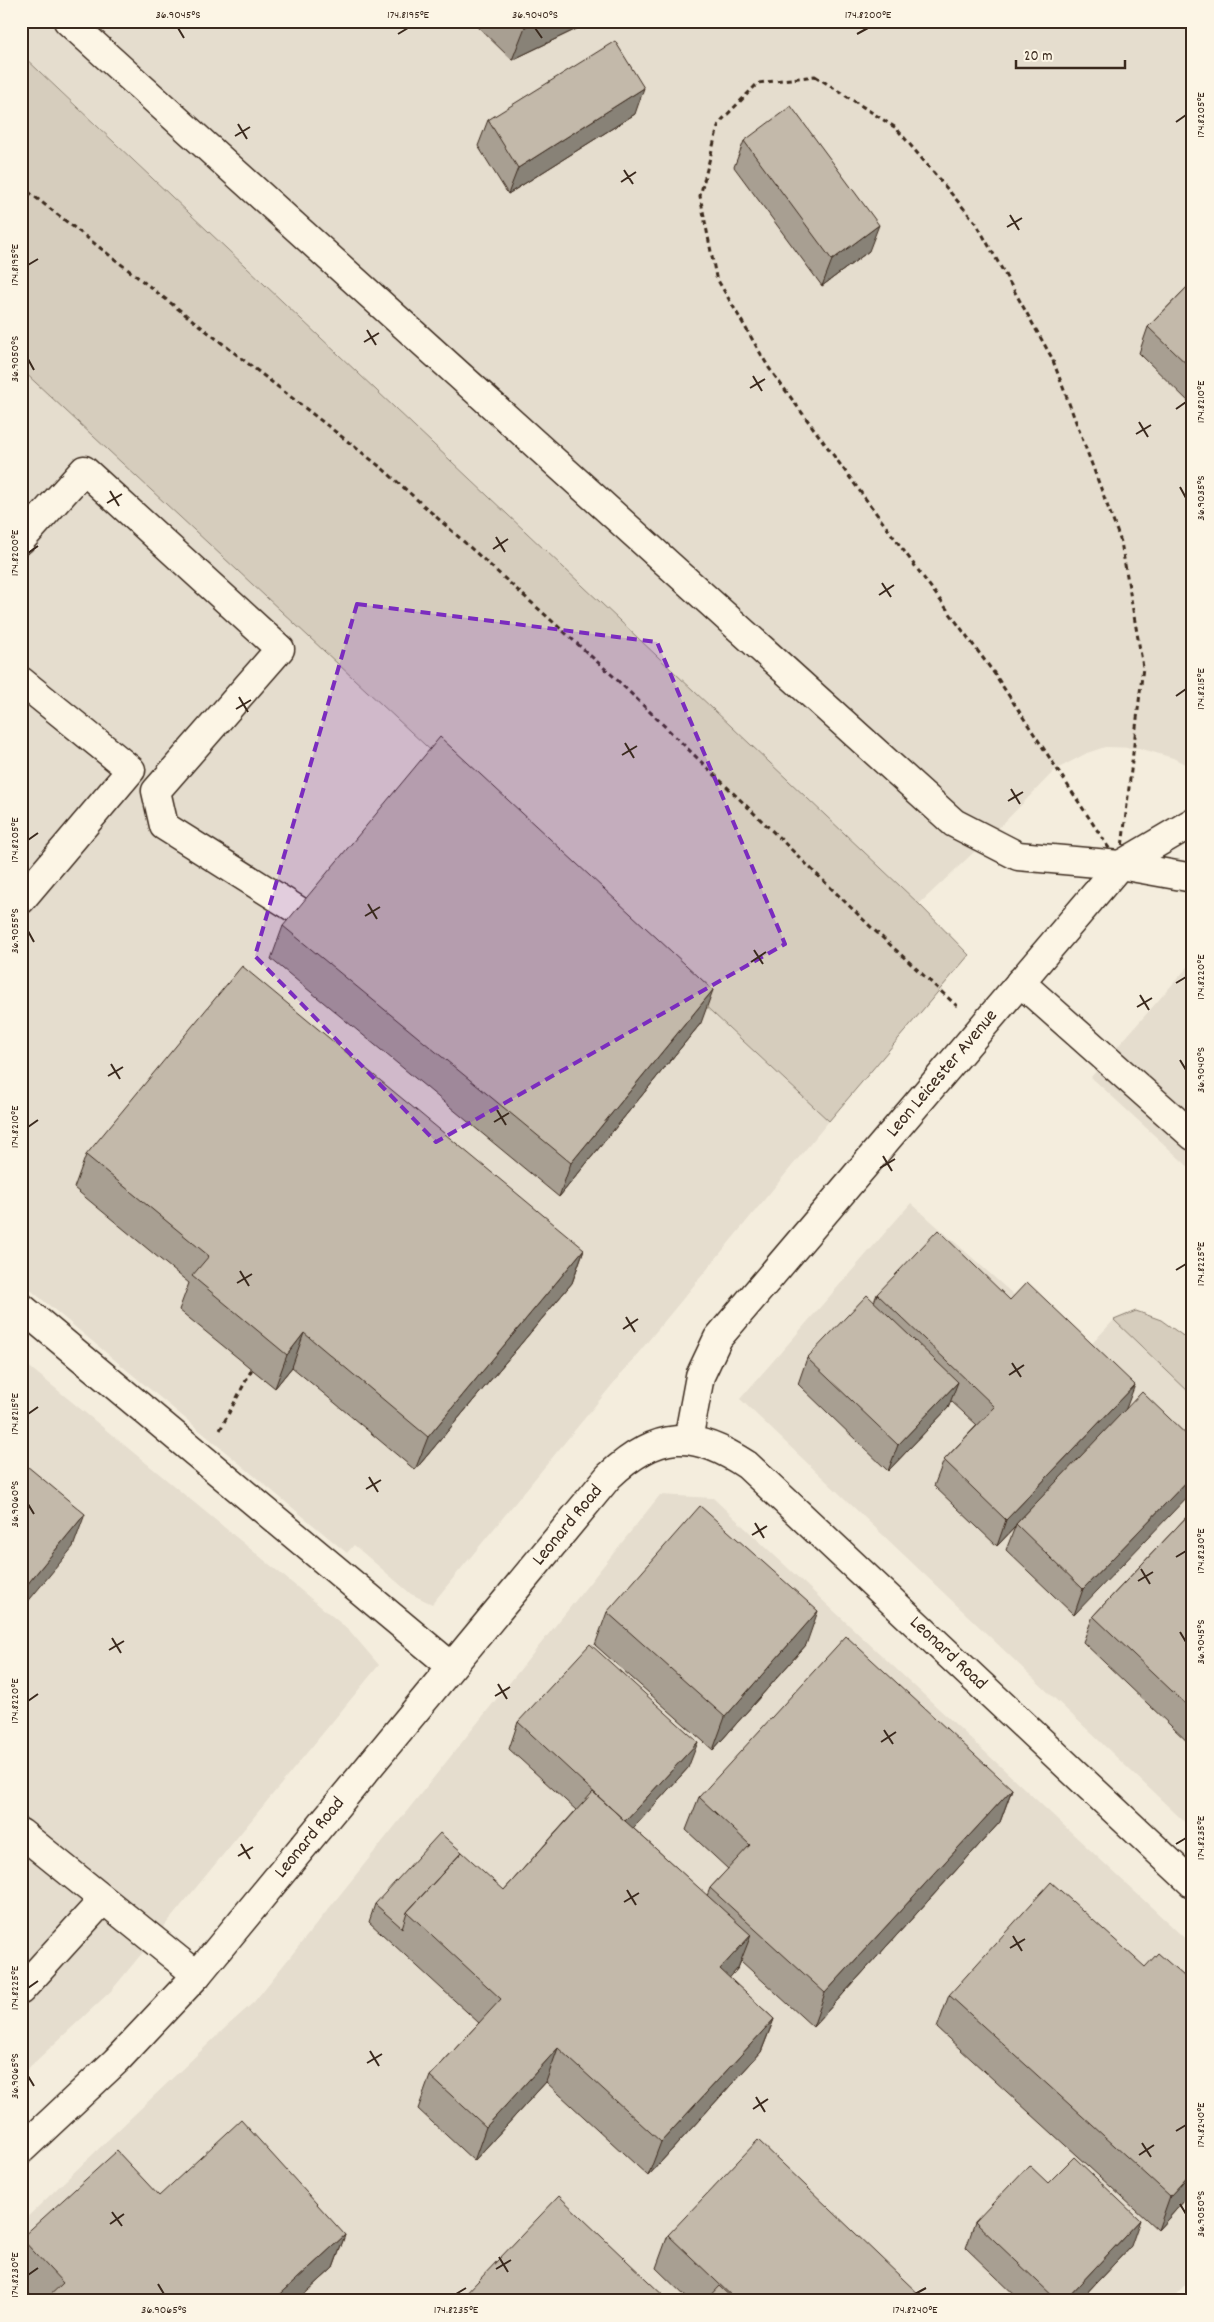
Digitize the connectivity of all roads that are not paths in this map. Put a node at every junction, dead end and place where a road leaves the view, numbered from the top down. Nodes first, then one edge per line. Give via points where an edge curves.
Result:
1 (68, 21) edge
2 (21, 540) edge
3 (21, 682) edge
4 (131, 770) junction
5 (156, 791) junction
6 (1193, 822) edge
7 (1120, 865) junction
8 (1193, 878) edge
9 (21, 900) edge
10 (307, 916) edge
11 (1020, 982) junction
12 (1193, 1136) edge
13 (21, 1307) edge
14 (688, 1440) junction
15 (451, 1666) junction
16 (21, 1833) edge
17 (1193, 1884) edge
18 (103, 1900) junction
19 (197, 1975) junction
20 (21, 1990) edge
21 (21, 2150) edge

1 - 7 street via 954,824 1018,856
2 - 5 street via 84,470 280,649
3 - 4 street
4 - 5 street
4 - 9 street
5 - 10 street via 164,826
6 - 7 street, Leon Leicester Avenue
7 - 8 street
7 - 11 street, Leon Leicester Avenue
11 - 12 street
11 - 14 street, Leon Leicester Avenue via 718,1338 700,1376
13 - 15 street
14 - 15 street, Leonard Road via 642,1449 609,1476
14 - 17 street, Leonard Road via 719,1447 747,1464
15 - 19 street, Leonard Road
16 - 18 street
18 - 19 street
18 - 20 street
19 - 21 street, Leonard Road via 116,2061

